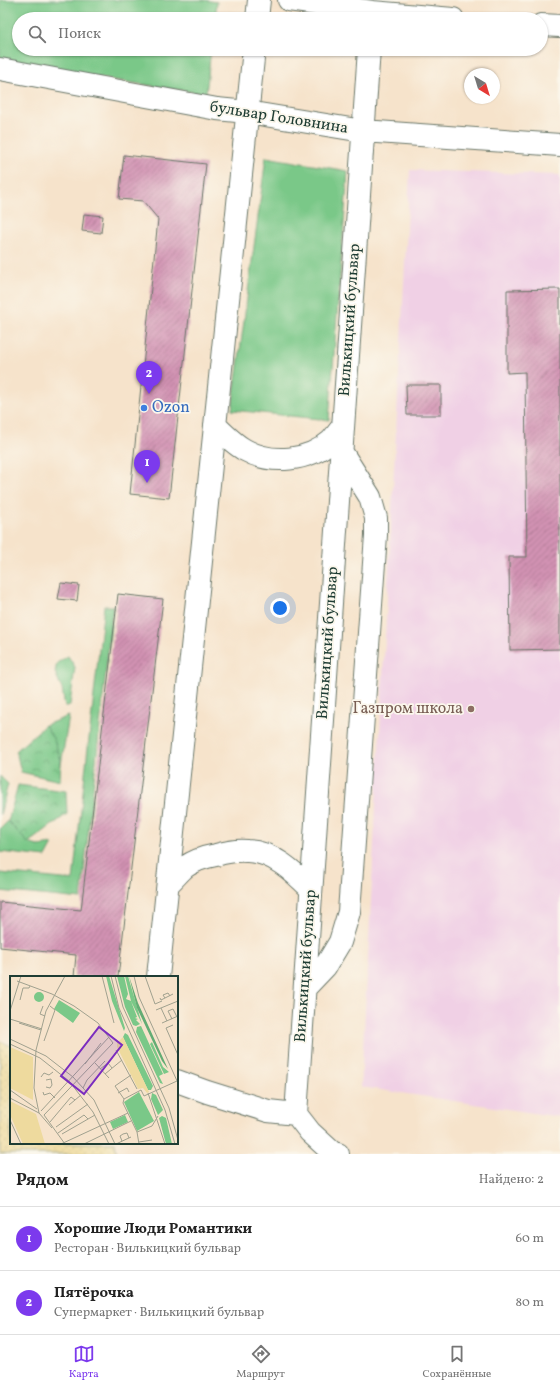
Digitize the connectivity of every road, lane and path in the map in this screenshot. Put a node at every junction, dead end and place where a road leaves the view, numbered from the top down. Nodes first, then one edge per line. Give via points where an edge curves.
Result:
1 (259, 0) edge
2 (289, 0) edge
3 (372, 10) edge
4 (258, 12) edge
5 (390, 12) edge
6 (548, 25) edge
7 (560, 26) edge
8 (253, 56) edge
9 (368, 56) edge
10 (0, 69) edge
11 (247, 112) junction
12 (363, 132) junction
13 (560, 145) edge
14 (215, 425) junction
15 (343, 426) junction
16 (341, 451) junction
17 (168, 884) junction
18 (311, 889) junction
19 (158, 976) edge
20 (305, 988) junction
21 (178, 1081) edge
22 (296, 1114) junction
23 (338, 1154) edge

1 - 4 street
2 - 3 street
3 - 5 street
6 - 7 street
8 - 11 street
9 - 12 street, Вилькицкий бульвар
10 - 11 street, бульвар Головнина
11 - 12 street, бульвар Головнина
11 - 14 street
12 - 13 street, бульвар Головнина
12 - 15 street, Вилькицкий бульвар
14 - 15 street via 245,450 262,457 281,460 299,458 316,451 332,440
14 - 17 street
15 - 16 street, Вилькицкий бульвар
16 - 18 street, Вилькицкий бульвар
16 - 20 street via 370,497 376,518 375,543 349,912 340,942 325,967
17 - 18 street via 185,867 199,859 248,850 264,854 294,872
17 - 19 street
18 - 20 street, Вилькицкий бульвар
20 - 22 street, Вилькицкий бульвар
21 - 22 street via 268,1111
22 - 23 street via 310,1132 333,1153

